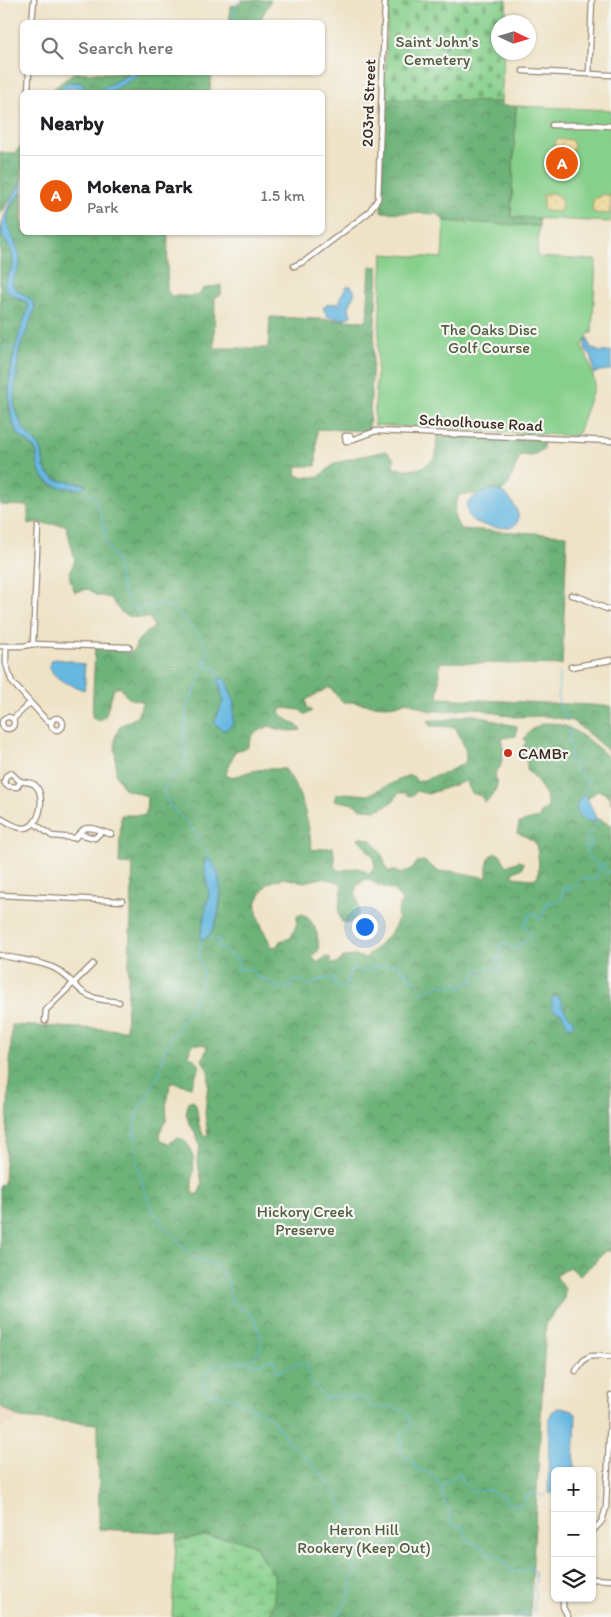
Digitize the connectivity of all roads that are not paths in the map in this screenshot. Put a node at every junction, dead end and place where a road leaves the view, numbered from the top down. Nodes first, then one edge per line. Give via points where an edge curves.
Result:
1 (34, 0) edge
2 (385, 0) edge
3 (592, 0) edge
4 (32, 20) edge
5 (523, 71) dead end
6 (589, 74) junction
7 (29, 75) edge
8 (611, 75) edge
9 (28, 90) edge
10 (552, 125) dead end
11 (611, 126) edge
12 (294, 266) dead end
13 (352, 440) dead end
14 (611, 441) edge
15 (38, 527) dead end
16 (571, 595) dead end
17 (611, 610) edge
18 (33, 644) junction
19 (3, 646) edge
20 (129, 647) dead end
21 (611, 660) edge
22 (571, 668) dead end
23 (30, 703) junction
24 (13, 719) dead end
25 (52, 722) dead end
26 (21, 781) dead end
27 (0, 818) edge
28 (34, 823) junction
29 (100, 833) junction
30 (79, 834) junction
31 (111, 834) dead end
32 (0, 895) edge
33 (122, 901) dead end
34 (0, 956) edge
35 (93, 964) dead end
36 (74, 982) junction
37 (119, 1002) dead end
38 (44, 1021) dead end
39 (611, 1357) edge
40 (576, 1371) dead end
41 (611, 1395) edge
42 (610, 1450) edge
43 (609, 1502) edge
44 (596, 1529) edge
45 (596, 1579) edge
46 (611, 1580) edge
47 (564, 1602) edge
48 (568, 1617) edge

1 - 4 street
2 - 12 street, 203rd Street via 378,199 368,213
3 - 6 street
5 - 6 street
6 - 8 street
7 - 9 street
10 - 11 street
13 - 14 street, Schoolhouse Road via 376,431
15 - 18 street
16 - 17 street
18 - 19 street
18 - 20 street
19 - 23 street via 9,676
21 - 22 street
23 - 24 street
23 - 25 street
26 - 28 street via 35,785 39,793 40,809
27 - 28 street via 17,827 26,828
28 - 30 street via 52,836 75,838
29 - 30 street via 95,838
29 - 30 street via 89,828
29 - 31 street
32 - 33 street
34 - 36 street via 52,967
35 - 36 street
36 - 37 street via 85,993 98,999
36 - 38 street via 46,1010
39 - 40 street via 587,1357
41 - 42 street
42 - 43 street
43 - 44 street
45 - 46 street
47 - 48 street

